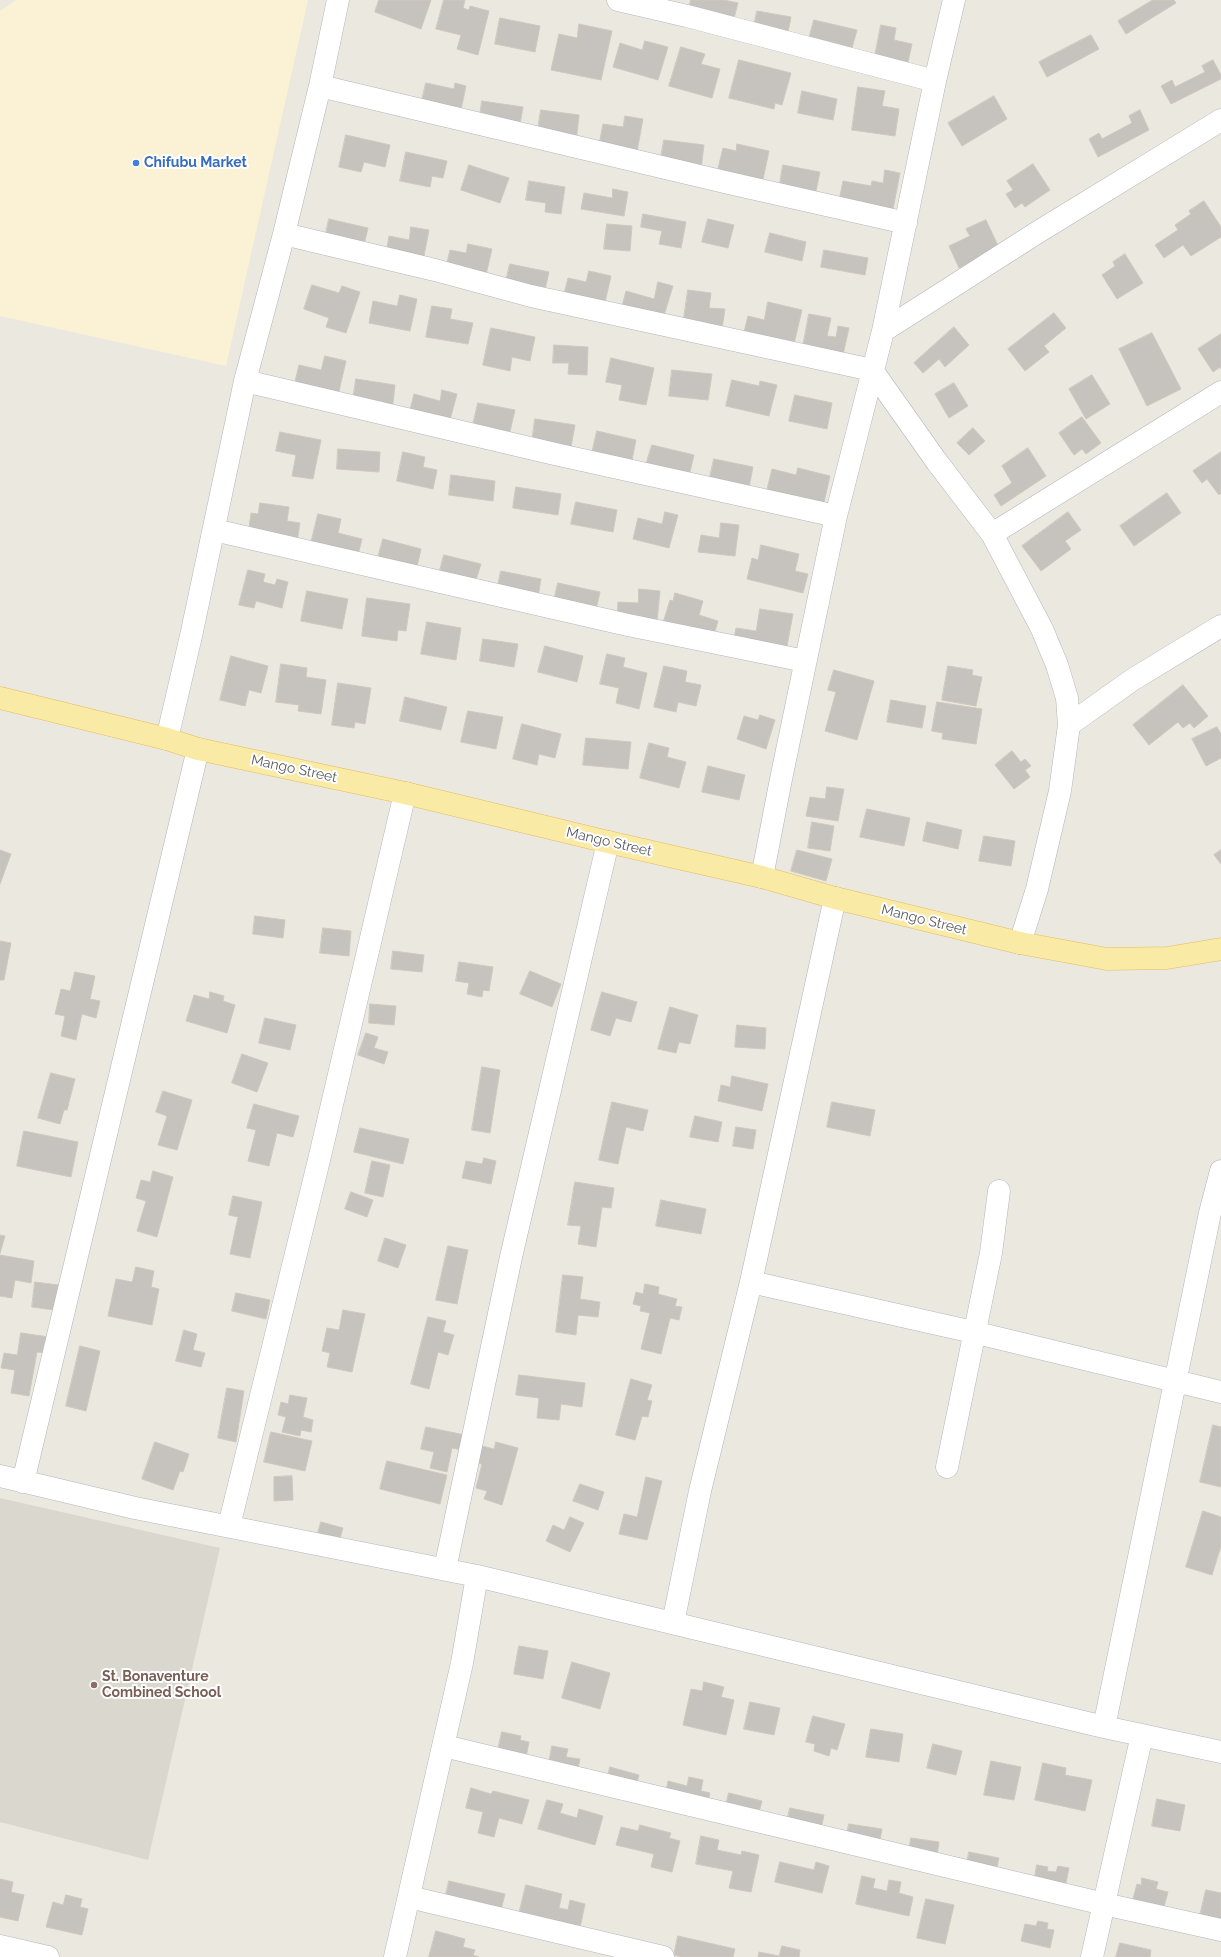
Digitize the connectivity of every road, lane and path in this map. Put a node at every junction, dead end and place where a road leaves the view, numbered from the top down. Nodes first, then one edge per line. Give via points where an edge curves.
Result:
1 (338, 0) edge
2 (618, 0) edge
3 (954, 0) edge
4 (935, 82) junction
5 (320, 86) junction
6 (1221, 120) edge
7 (906, 223) junction
8 (284, 234) junction
9 (883, 331) junction
10 (872, 370) junction
11 (245, 381) junction
12 (1221, 392) edge
13 (836, 516) junction
14 (214, 530) junction
15 (992, 534) junction
16 (1221, 626) edge
17 (805, 661) junction
18 (0, 698) edge
19 (1068, 726) junction
20 (167, 739) junction
21 (198, 749) junction
22 (405, 793) junction
23 (608, 842) junction
24 (762, 876) junction
25 (835, 898) junction
26 (1020, 943) junction
27 (1221, 949) edge
28 (1221, 1171) edge
29 (999, 1191) dead end
30 (752, 1282) junction
31 (973, 1332) junction
32 (1176, 1381) junction
33 (1221, 1392) edge
34 (947, 1467) dead end
35 (0, 1476) edge
36 (23, 1482) junction
37 (229, 1526) junction
38 (445, 1569) junction
39 (477, 1576) junction
40 (673, 1623) junction
41 (1104, 1727) junction
42 (1142, 1735) junction
43 (444, 1746) junction
44 (1221, 1752) edge
45 (409, 1897) junction
46 (1104, 1904) junction
47 (1221, 1930) edge
48 (0, 1946) edge
49 (48, 1957) edge
50 (395, 1957) edge
51 (663, 1957) edge
52 (1092, 1957) edge

1 - 5 street
2 - 4 street
3 - 4 street
4 - 7 street
5 - 7 street
5 - 8 street
6 - 9 street
7 - 9 street
8 - 10 street via 531,296
8 - 11 street
9 - 10 street
10 - 13 street
10 - 15 street
11 - 13 street via 555,454
11 - 14 street
12 - 15 street
13 - 17 street
14 - 17 street via 628,625
14 - 20 street
15 - 19 street via 1042,629 1057,665 1067,698
16 - 19 street via 1132,680
17 - 24 street
18 - 20 main road, Mango Street
19 - 26 street via 1060,791 1037,889
20 - 21 main road, Mango Street
21 - 22 main road, Mango Street
21 - 36 street
22 - 23 main road, Mango Street
22 - 37 street via 320,1160
23 - 24 main road, Mango Street
23 - 38 street via 511,1257
24 - 25 main road, Mango Street
25 - 26 main road, Mango Street
25 - 30 street
26 - 27 main road, Mango Street via 1107,959 1167,958
28 - 32 street
29 - 31 street via 990,1253
30 - 31 street
30 - 40 street via 700,1491
31 - 32 street
31 - 34 street
32 - 33 street
32 - 41 street
35 - 36 street
36 - 37 street via 135,1508
37 - 38 street
38 - 39 street
39 - 40 street
39 - 43 street
40 - 41 street
41 - 42 street
42 - 44 street
42 - 46 street
43 - 45 street
43 - 46 street
45 - 50 street
45 - 51 street
46 - 47 street
46 - 52 street
48 - 49 street

